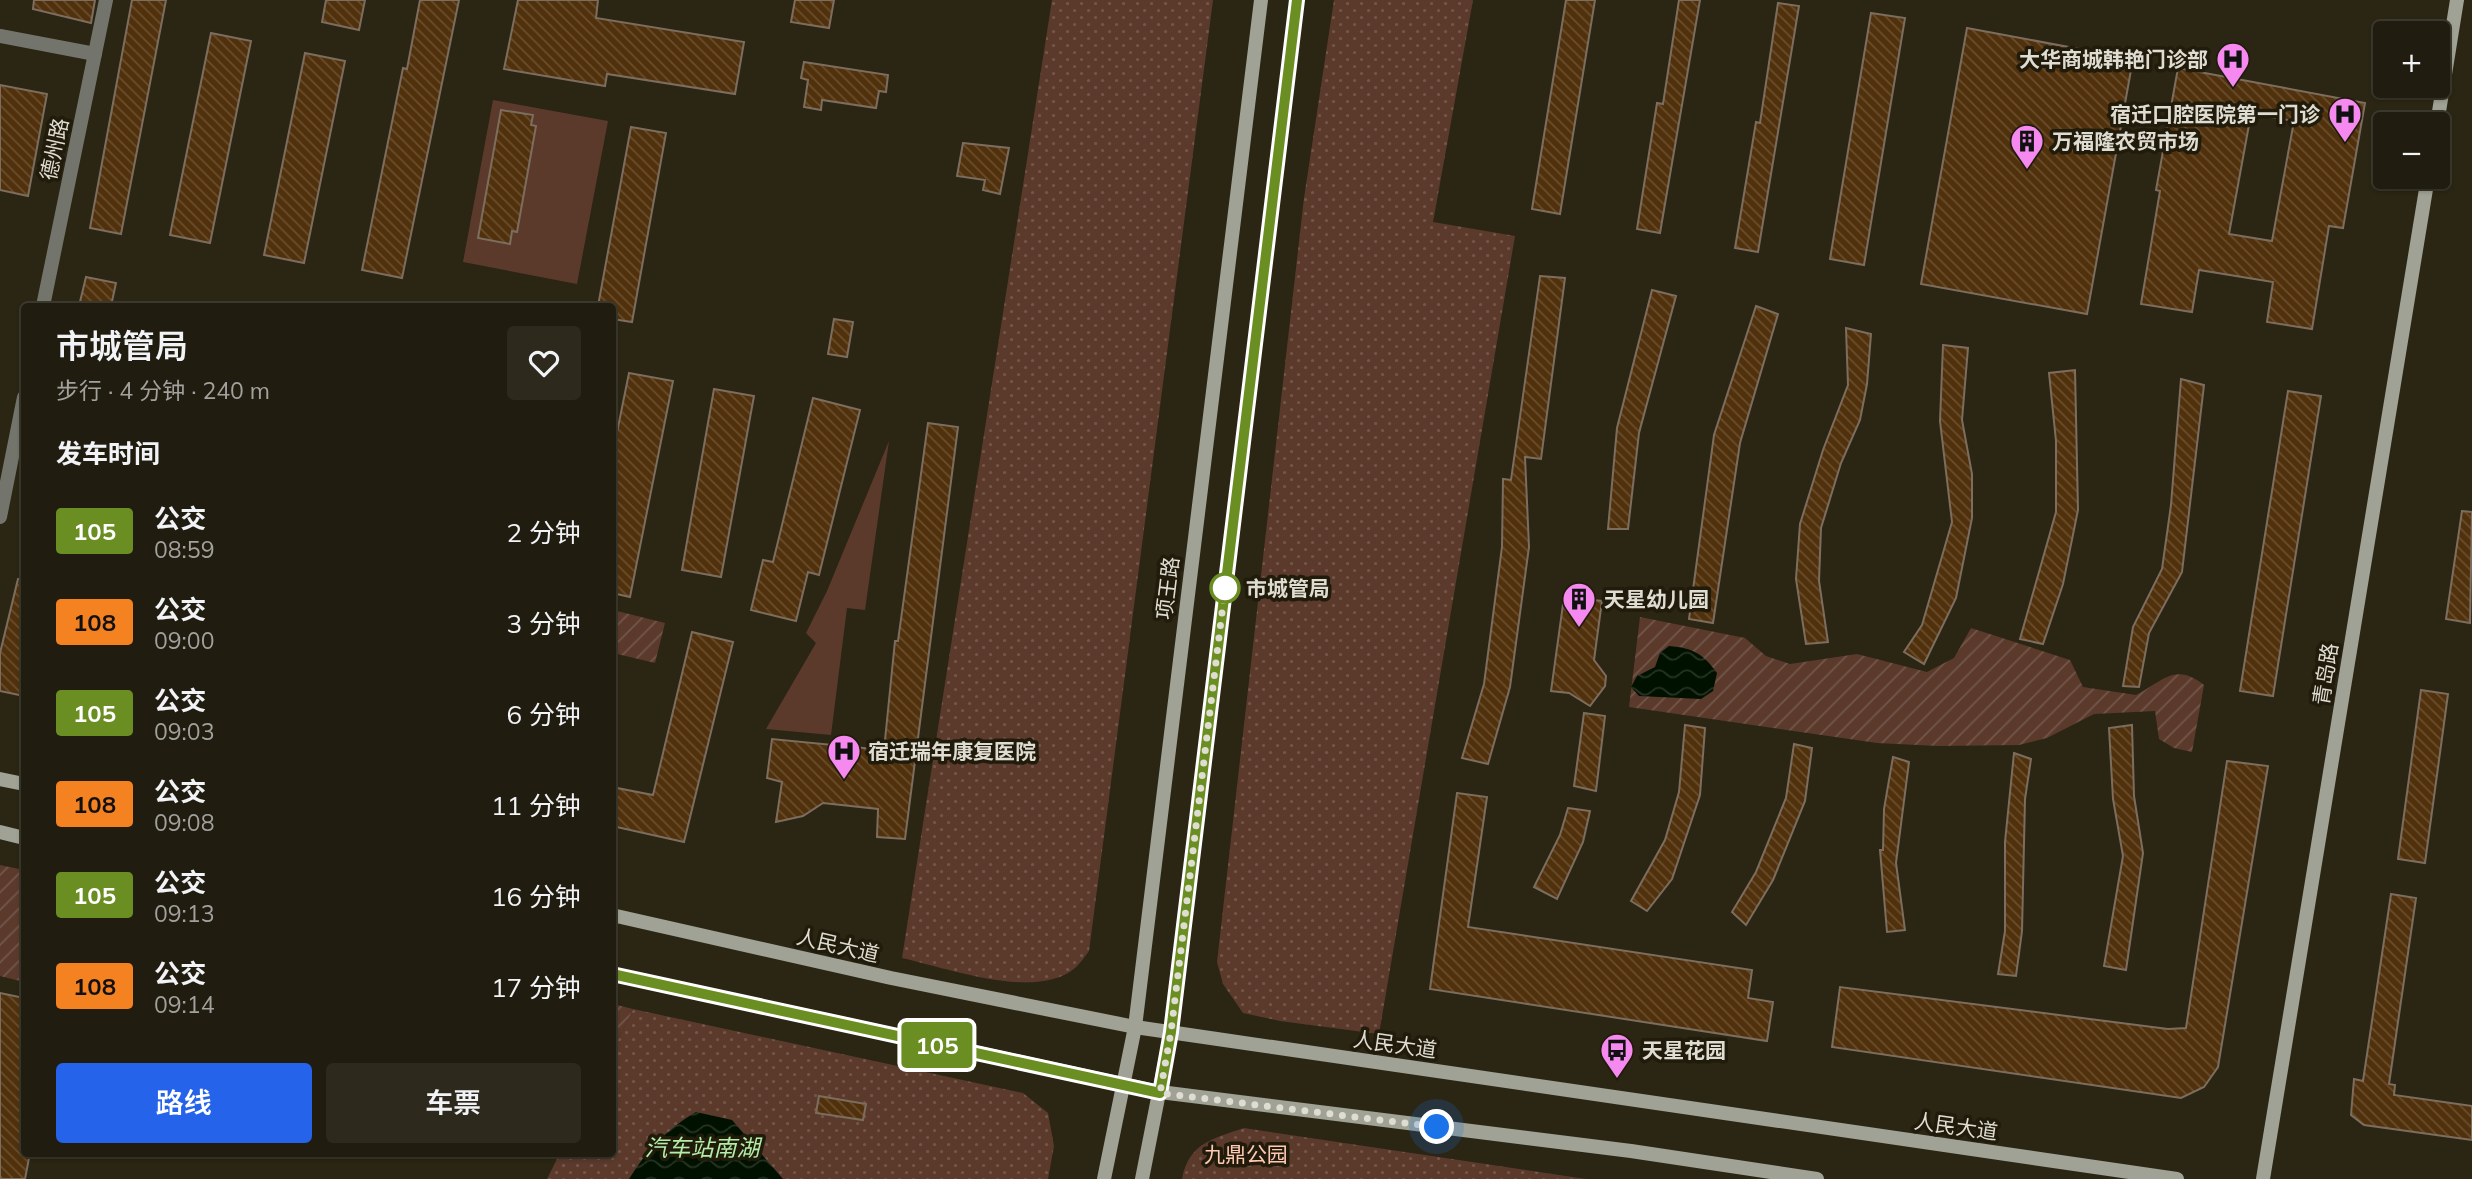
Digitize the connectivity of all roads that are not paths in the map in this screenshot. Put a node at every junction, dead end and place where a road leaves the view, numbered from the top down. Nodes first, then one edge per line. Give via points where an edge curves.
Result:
1 (106, 0) edge
2 (1261, 0) edge
3 (1297, 0) edge
4 (2457, 0) edge
5 (0, 36) edge
6 (95, 54) junction
7 (2439, 112) edge
8 (2426, 189) edge
9 (44, 303) edge
10 (21, 412) edge
11 (0, 517) edge
12 (0, 779) edge
13 (21, 784) edge
14 (0, 832) edge
15 (21, 837) edge
16 (616, 916) edge
17 (616, 975) edge
18 (1135, 1027) junction
19 (1171, 1032) junction
20 (1124, 1086) junction
21 (1160, 1093) junction
22 (1104, 1179) edge
23 (1142, 1179) edge
24 (1817, 1179) edge
25 (2177, 1179) edge
26 (2263, 1179) edge

1 - 6 street, 德州路
2 - 18 main road, 项王路
3 - 19 main road
4 - 7 main road
5 - 6 street
6 - 9 street, 德州路
8 - 26 main road, 青岛路
10 - 11 street
12 - 13 main road
14 - 15 main road
16 - 18 main road, 人民大道
17 - 20 main road
18 - 19 main road, 人民大道
18 - 20 main road, 项王路
19 - 21 main road
19 - 25 main road, 人民大道
20 - 21 main road
20 - 22 main road, 项王路
21 - 23 main road
21 - 24 main road via 1631,1151

